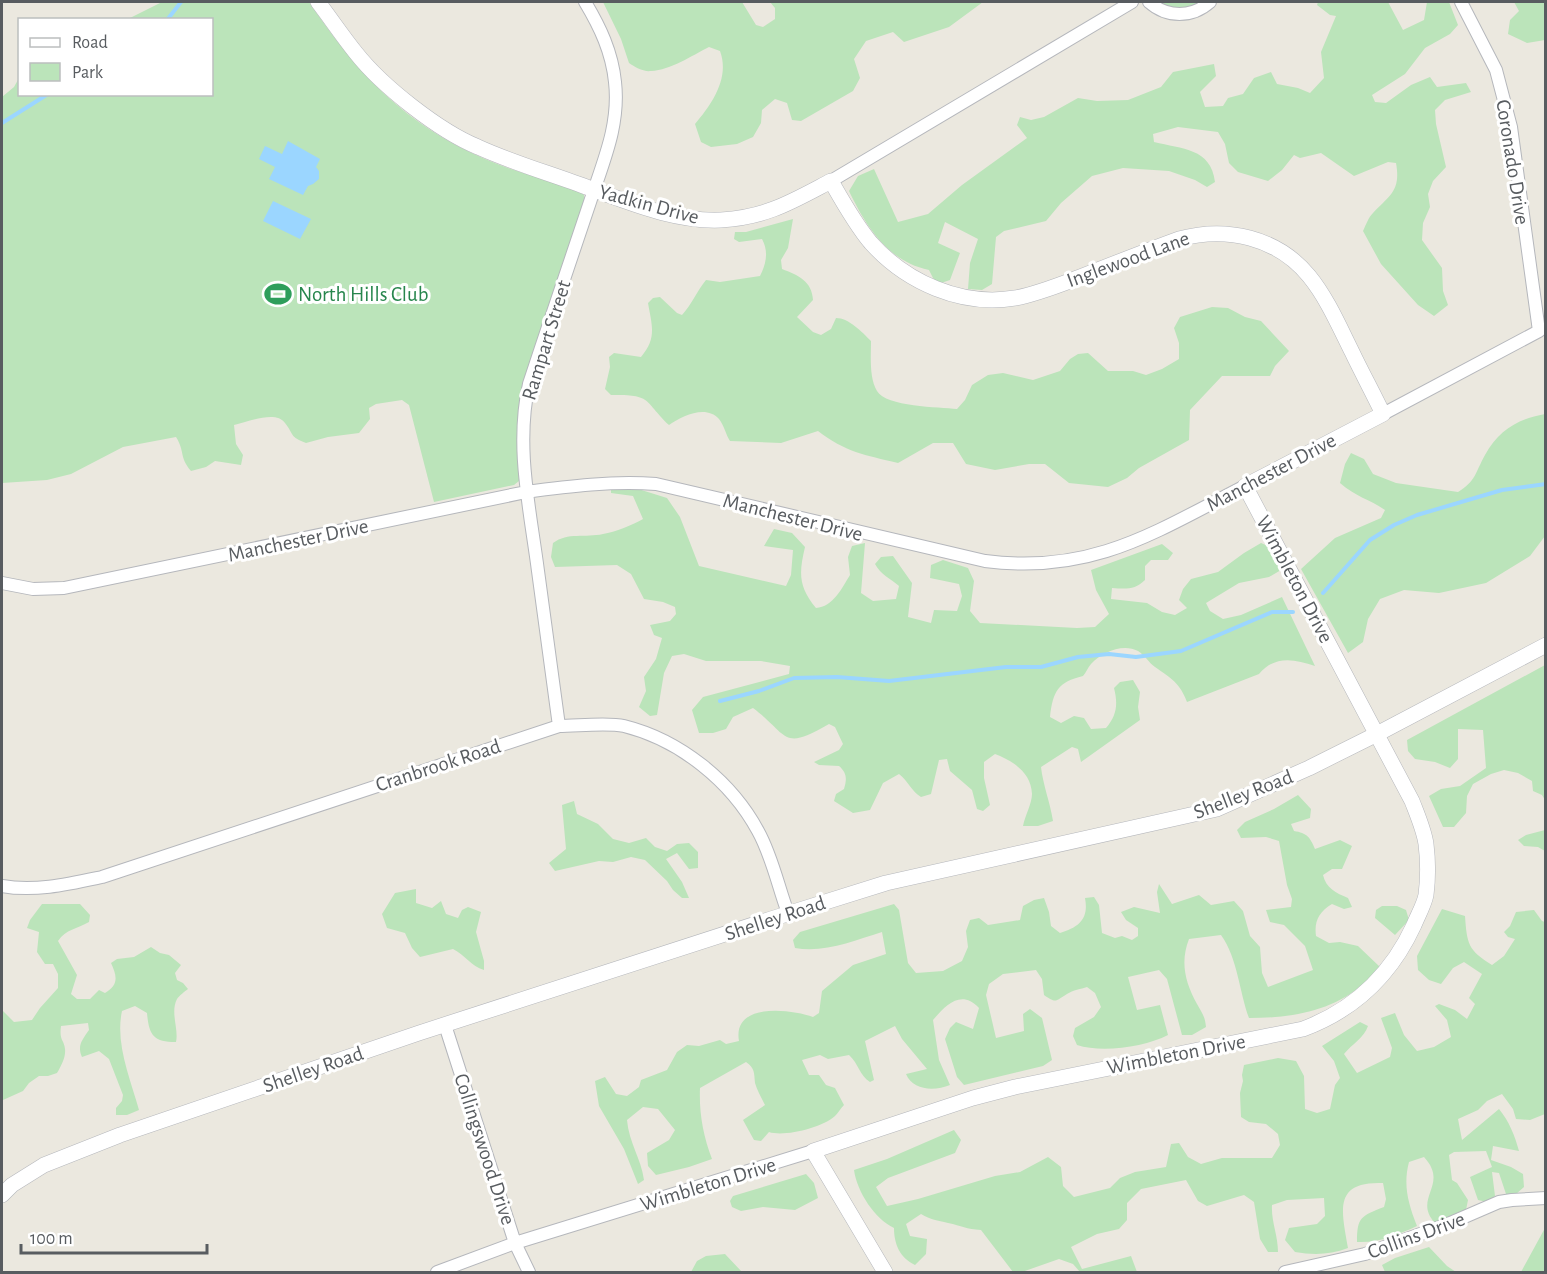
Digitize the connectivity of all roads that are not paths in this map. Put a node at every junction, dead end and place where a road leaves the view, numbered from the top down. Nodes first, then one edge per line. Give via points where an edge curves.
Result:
1 (318, 2) edge
2 (585, 2) edge
3 (1132, 2) edge
4 (1149, 2) edge
5 (1210, 2) edge
6 (1461, 2) edge
7 (831, 181) junction
8 (594, 190) junction
9 (1539, 331) joint
10 (1383, 414) junction
11 (1245, 486) junction
12 (526, 492) junction
13 (2, 583) edge
14 (1545, 645) edge
15 (559, 726) junction
16 (1377, 735) junction
17 (2, 886) edge
18 (788, 913) junction
19 (445, 1025) junction
20 (813, 1151) junction
21 (2, 1195) edge
22 (1545, 1198) edge
23 (515, 1243) junction
24 (437, 1272) edge
25 (529, 1272) edge
26 (885, 1272) edge
27 (1285, 1272) edge

1 - 8 street, Yadkin Drive via 357,54 423,114 476,147
2 - 8 street, Rampart Street via 599,24 616,84 614,124
3 - 7 street, Yadkin Drive
4 - 5 street via 1173,14 1191,14
6 - 9 street, Coronado Drive via 1496,70 1511,127
7 - 8 street, Yadkin Drive via 768,212 710,220 665,213
7 - 10 street, Inglewood Lane via 860,228 891,263 933,288 966,297 995,300 1024,296 1196,234 1234,234 1260,241 1298,264 1316,285
8 - 12 street, Rampart Street via 526,397
9 - 10 street, Manchester Drive
10 - 11 street, Manchester Drive
11 - 12 street, Manchester Drive via 1128,545 1078,559 1023,564 960,556 656,484 591,484
11 - 16 street, Wimbleton Drive
12 - 13 street, Manchester Drive via 64,588 33,589
12 - 15 street, Rampart Street
14 - 16 street, Shelley Road
15 - 17 street, Cranbrook Road via 102,877 60,886
15 - 18 street, Cranbrook Road via 622,726 689,755 730,790 754,824
16 - 18 street, Shelley Road via 1207,812 896,881
16 - 20 street, Wimbleton Drive via 1412,801 1422,829 1426,843 1426,894 1393,963 1355,1002 1303,1029 1015,1087
18 - 19 street, Shelley Road
19 - 21 street, Shelley Road via 120,1135 44,1165
19 - 23 street, Collingswood Drive
20 - 23 street, Wimbleton Drive
20 - 26 street
22 - 27 street, Collins Drive via 1499,1202 1365,1254
23 - 24 street, Wimbleton Drive
23 - 25 street, Collingswood Drive

